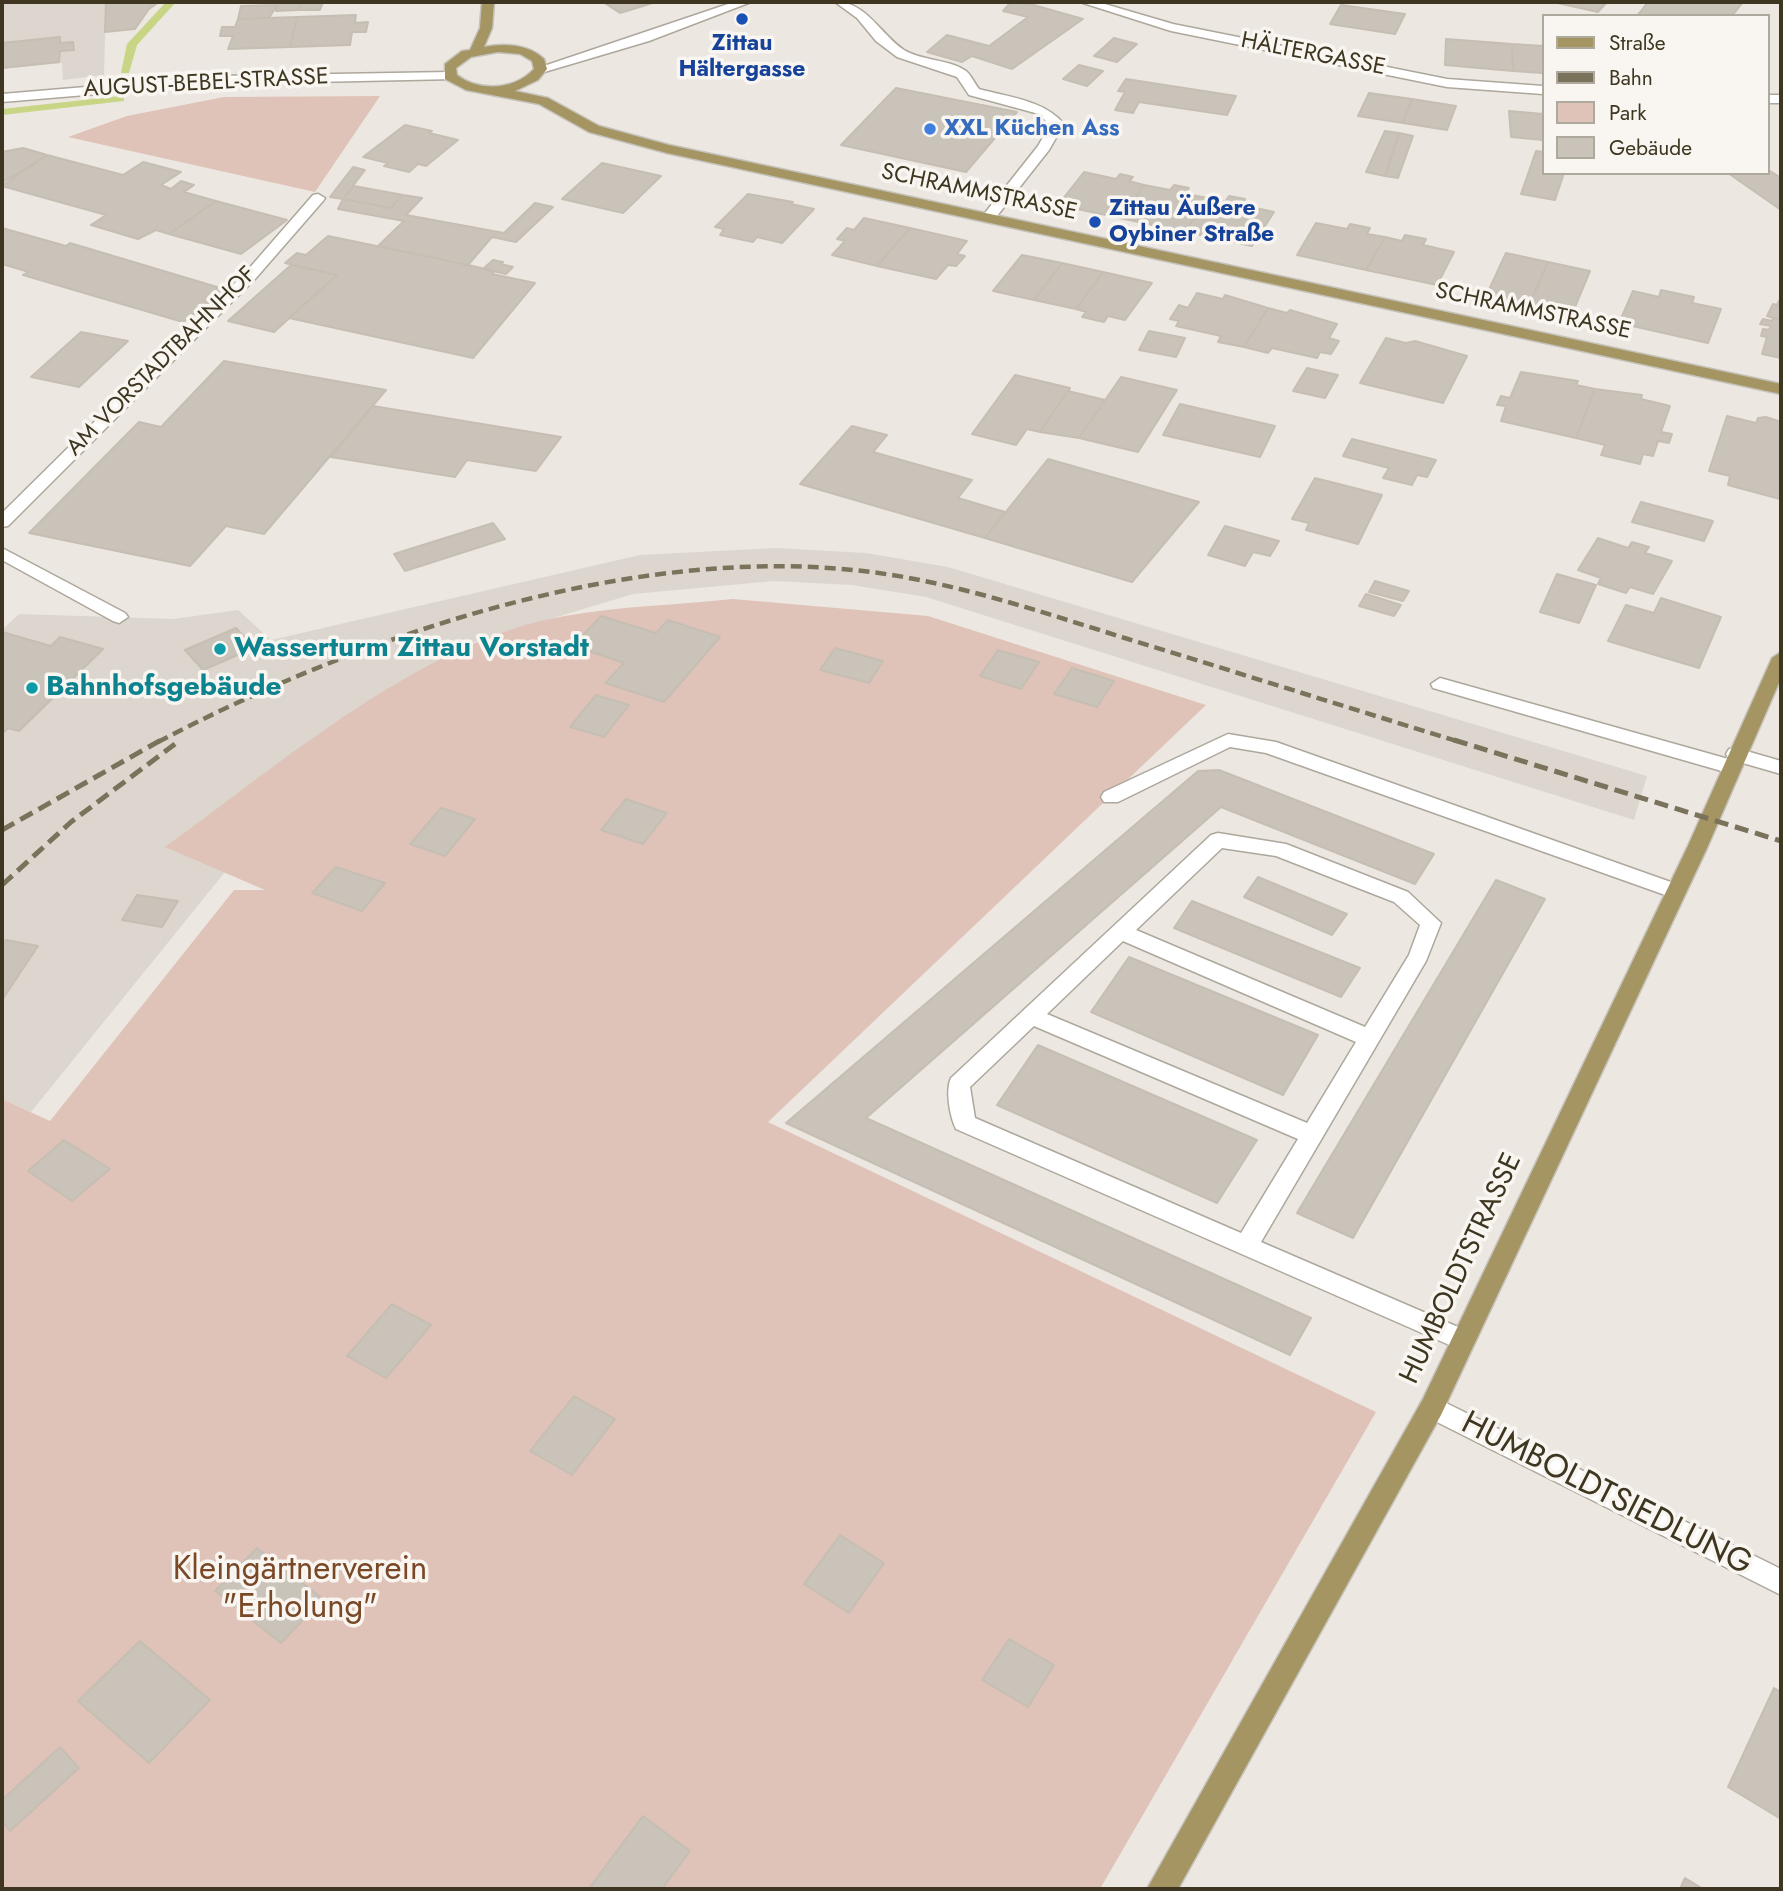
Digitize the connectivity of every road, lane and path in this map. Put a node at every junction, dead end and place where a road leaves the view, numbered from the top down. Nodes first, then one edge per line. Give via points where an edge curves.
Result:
1 (488, 2) edge
2 (745, 2) edge
3 (841, 2) edge
4 (1086, 2) edge
5 (486, 28) junction
6 (498, 48) junction
7 (476, 51) junction
8 (595, 53) junction
9 (532, 54) junction
10 (450, 71) junction
11 (536, 74) junction
12 (491, 90) junction
13 (1542, 90) edge
14 (2, 98) edge
15 (543, 101) junction
16 (318, 198) dead end
17 (988, 218) junction
18 (1781, 388) edge
19 (2, 522) edge
20 (2, 553) edge
21 (119, 617) dead end
22 (1781, 658) edge
23 (1440, 684) dead end
24 (1734, 760) junction
25 (1781, 768) edge
26 (1111, 797) dead end
27 (1675, 891) junction
28 (1119, 931) junction
29 (1029, 1014) junction
30 (1369, 1038) junction
31 (1314, 1136) junction
32 (1248, 1244) junction
33 (1463, 1340) junction
34 (1432, 1407) junction
35 (1781, 1584) edge
36 (1162, 1889) edge

1 - 5 main road
2 - 8 street
3 - 17 street via 902,54 962,74 974,92 1044,111 1057,124
4 - 13 street, HÄLTERGASSE via 1171,27 1447,83
5 - 6 main road
5 - 7 main road
6 - 7 main road
6 - 9 main road
7 - 10 main road via 459,58
8 - 9 street
8 - 11 street
9 - 11 main road, SCHRAMMSTRASSE via 538,59
10 - 12 main road, SCHRAMMSTRASSE via 464,86
10 - 14 street, AUGUST-BEBEL-STRASSE via 154,84
11 - 12 main road
11 - 15 main road, SCHRAMMSTRASSE
12 - 15 main road, SCHRAMMSTRASSE
15 - 17 main road, SCHRAMMSTRASSE via 568,117 621,138
16 - 19 street, AM VORSTADTBAHNHOF via 251,275
17 - 18 main road, SCHRAMMSTRASSE
20 - 21 street
22 - 24 main road, HUMBOLDTSTRASSE
23 - 24 street
24 - 25 street
24 - 27 main road, HUMBOLDTSTRASSE
26 - 27 street via 1228,740 1269,747
27 - 33 main road, HUMBOLDTSTRASSE
28 - 29 street
28 - 30 street
28 - 30 street via 1218,840 1279,849 1401,897 1431,923 1419,956
29 - 31 street
29 - 32 street via 959,1084 964,1122
30 - 31 street
31 - 32 street
32 - 33 street
33 - 34 main road, HUMBOLDTSTRASSE
34 - 35 street, HUMBOLDTSIEDLUNG
34 - 36 main road, HUMBOLDTSTRASSE

